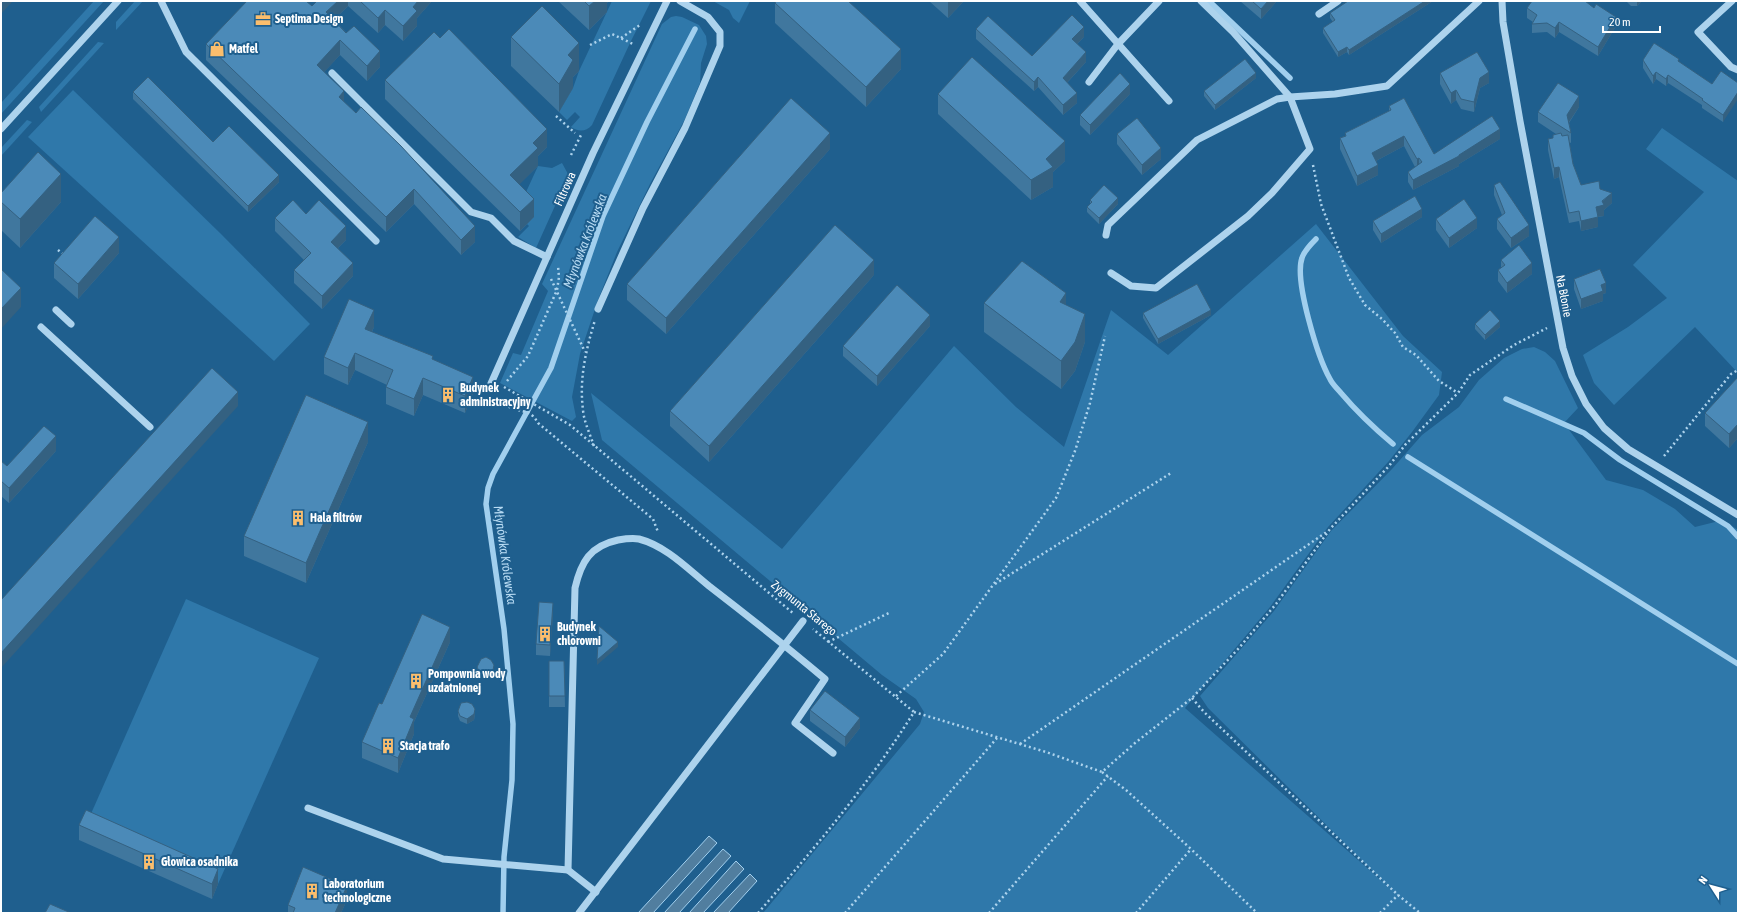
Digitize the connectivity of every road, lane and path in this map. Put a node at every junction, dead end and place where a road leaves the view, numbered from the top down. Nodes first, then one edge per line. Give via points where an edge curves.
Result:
1 (118, 1) edge
2 (162, 1) edge
3 (668, 1) edge
4 (680, 1) edge
5 (1080, 1) edge
6 (1159, 1) edge
7 (1201, 1) edge
8 (1338, 1) edge
9 (1479, 1) edge
10 (1502, 1) edge
11 (1732, 1) edge
12 (1318, 14) dead end
13 (643, 23) dead end
14 (621, 38) junction
15 (630, 42) dead end
16 (1118, 44) junction
17 (590, 45) dead end
18 (1738, 70) edge
19 (332, 73) dead end
20 (1089, 82) dead end
21 (1290, 97) junction
22 (1169, 101) dead end
23 (556, 116) dead end
24 (1, 129) edge
25 (575, 133) dead end
26 (581, 135) dead end
27 (1310, 149) junction
28 (571, 155) dead end
29 (1106, 235) dead end
30 (376, 241) dead end
31 (58, 250) dead end
32 (547, 257) junction
33 (70, 260) edge
34 (541, 272) junction
35 (1111, 274) dead end
36 (557, 290) junction
37 (56, 310) dead end
38 (598, 310) joint
39 (71, 324) dead end
40 (41, 327) dead end
41 (1536, 335) dead end
42 (1105, 336) dead end
43 (585, 353) junction
44 (1738, 370) edge
45 (491, 384) joint
46 (503, 386) junction
47 (1458, 393) junction
48 (491, 398) dead end
49 (150, 427) dead end
50 (594, 446) junction
51 (1656, 466) junction
52 (1171, 473) dead end
53 (1738, 515) edge
54 (1330, 530) junction
55 (665, 551) junction
56 (993, 586) junction
57 (891, 612) dead end
58 (803, 621) junction
59 (828, 642) junction
60 (785, 645) junction
61 (896, 696) junction
62 (1192, 698) junction
63 (914, 712) junction
64 (997, 738) junction
65 (1020, 744) junction
66 (833, 753) dead end
67 (1102, 772) junction
68 (1108, 776) junction
69 (308, 808) dead end
70 (1191, 849) junction
71 (568, 870) junction
72 (596, 892) junction
73 (1398, 895) junction
74 (579, 913) edge
75 (758, 913) edge
76 (845, 913) edge
77 (989, 913) edge
78 (1136, 913) edge
79 (1257, 913) edge
80 (1380, 913) edge
81 (1420, 913) edge

1 - 24 street
2 - 30 street via 186,52
3 - 32 street, Filtrowa via 593,153
4 - 38 street via 708,17 720,32 720,46 685,128 642,208
5 - 16 street
6 - 16 street
7 - 21 street via 1233,32
8 - 12 street
9 - 21 street via 1387,86 1335,94
10 - 51 street, Na Błonie via 1512,78 1563,348 1572,376 1586,404 1604,428 1628,449
11 - 18 street via 1698,32 1731,67
13 - 14 path
14 - 15 path
14 - 17 path via 612,34
16 - 20 street
16 - 22 street
19 - 32 street via 471,212 491,218 514,241
21 - 27 street
21 - 29 street via 1277,99 1197,140 1108,225
23 - 25 path
26 - 28 path
27 - 35 street via 1272,194 1248,216 1156,288 1131,286
27 - 47 path via 1321,204 1349,278 1364,305 1382,319 1403,347 1416,355 1439,381
31 - 33 path
32 - 34 street, Filtrowa
34 - 36 path via 549,276
34 - 45 street, Filtrowa
36 - 43 path
36 - 46 path via 528,356
37 - 39 street
38 - 43 path
40 - 49 street
41 - 47 path via 1514,345 1470,375
42 - 56 path via 1090,404 1056,498
43 - 50 path via 583,411
44 - 51 path via 1731,374
45 - 46 path, Zygmunta Starego
46 - 50 path, Zygmunta Starego via 564,420
47 - 54 path via 1406,445
48 - 55 path via 533,415 538,423 653,519
50 - 58 path, Zygmunta Starego
51 - 53 street, Na Błonie
52 - 56 path
54 - 62 path via 1276,604
54 - 65 path
55 - 60 street
55 - 71 street via 638,539 606,542 586,559 578,574 575,588
56 - 61 path via 943,654
57 - 59 path
58 - 59 path, Zygmunta Starego
58 - 60 street
59 - 61 path, Zygmunta Starego
60 - 66 street via 825,679 795,723
60 - 72 street
61 - 63 path, Zygmunta Starego
62 - 67 path
62 - 73 path
63 - 64 path
63 - 75 path via 818,845
64 - 65 path
64 - 76 path
65 - 67 path
67 - 68 path
68 - 70 path
68 - 77 path
69 - 71 street via 442,860
70 - 78 path
70 - 79 path
71 - 72 street
72 - 74 street
73 - 80 path
73 - 81 path

